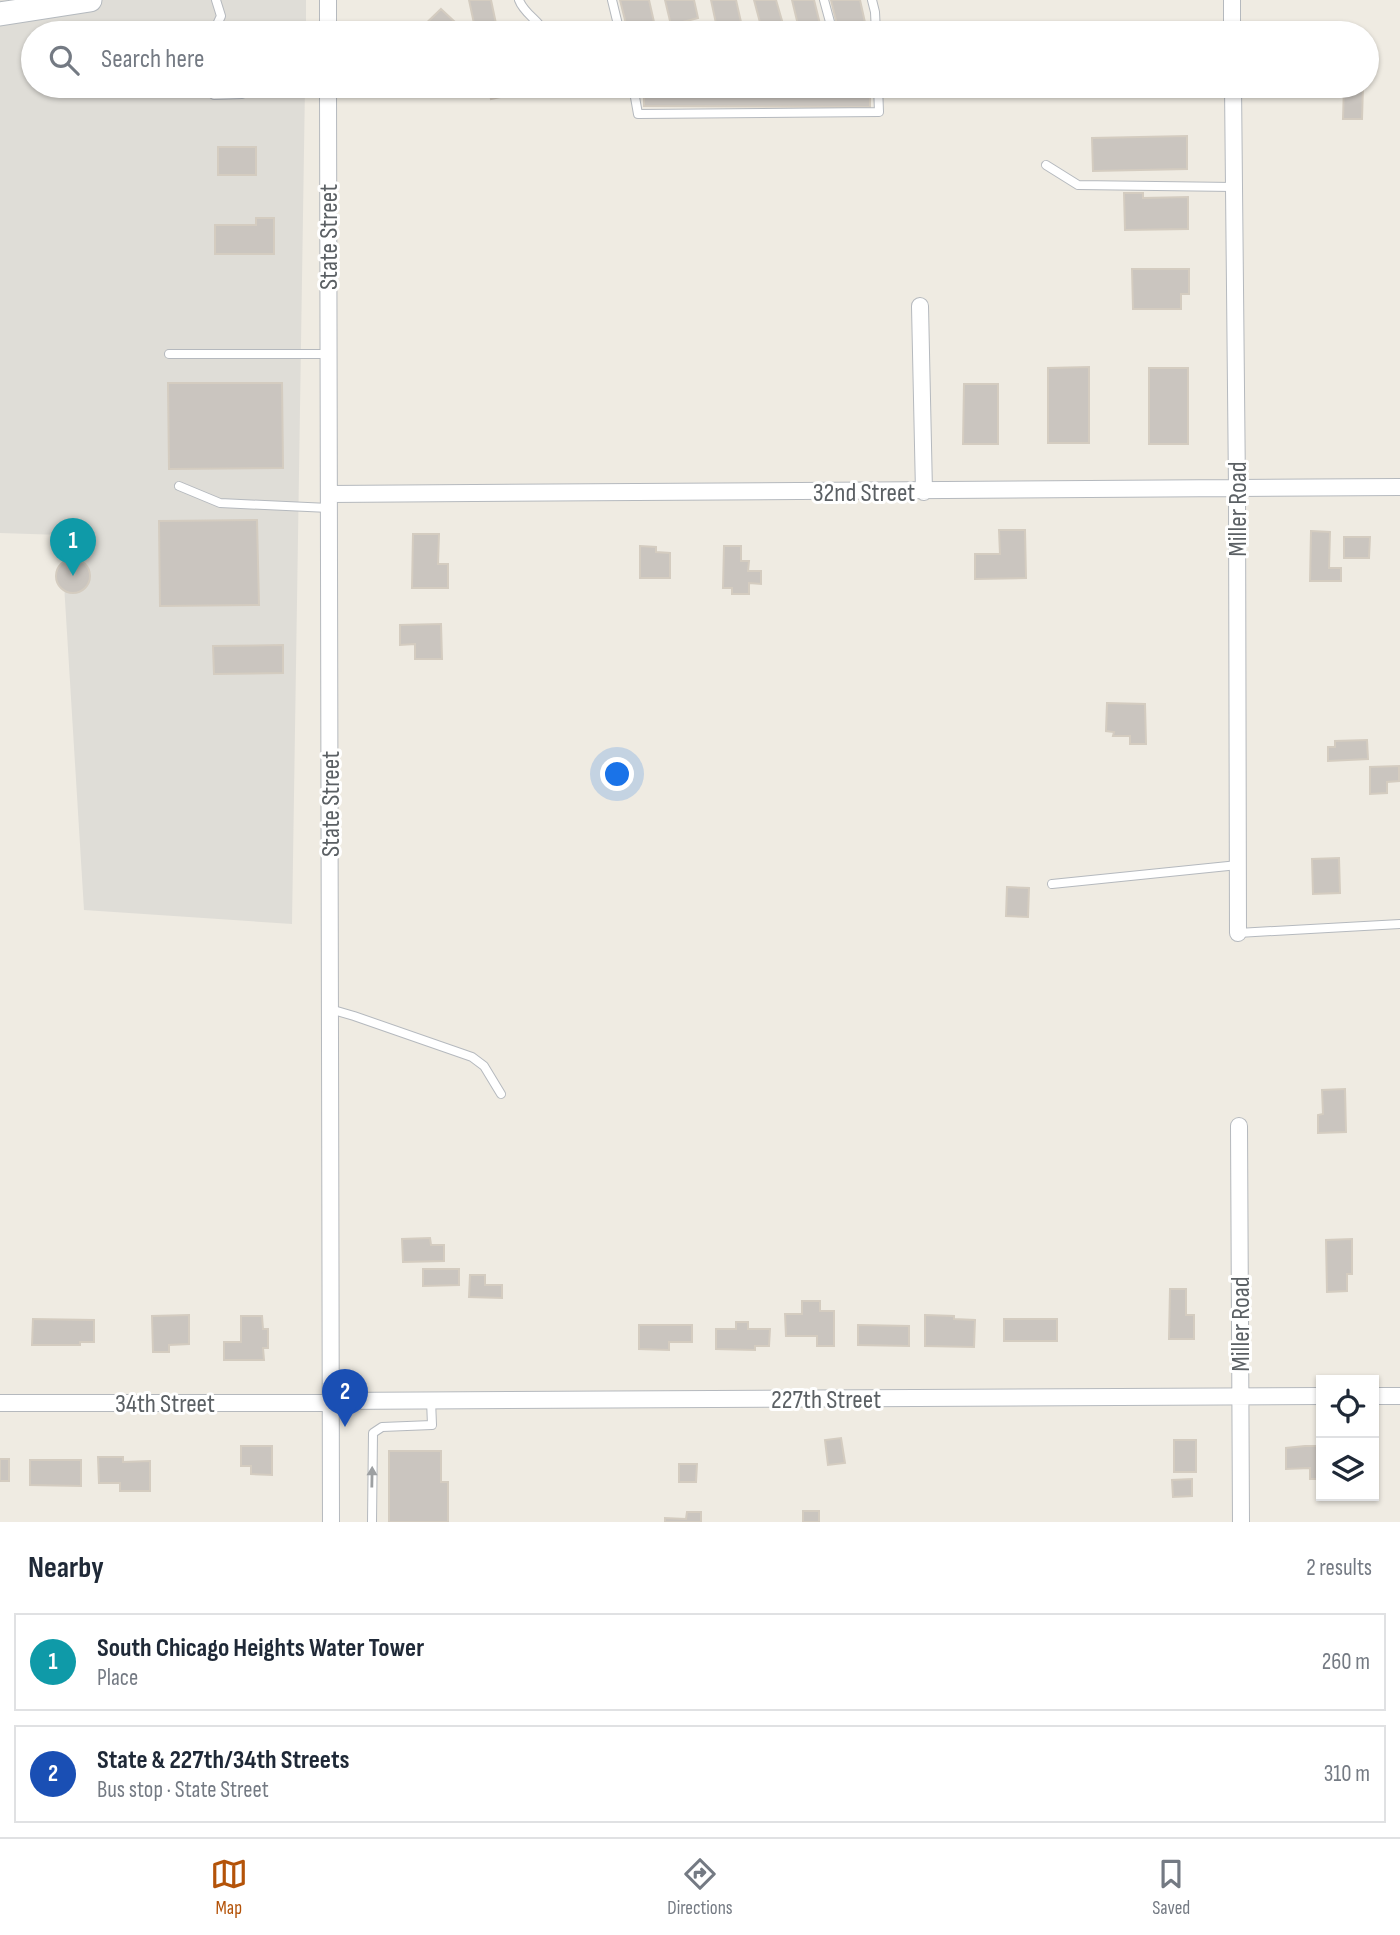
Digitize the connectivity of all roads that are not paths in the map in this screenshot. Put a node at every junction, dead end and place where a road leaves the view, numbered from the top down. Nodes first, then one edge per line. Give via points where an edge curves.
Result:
1 (90, 0) edge
2 (216, 0) edge
3 (328, 0) edge
4 (519, 0) edge
5 (612, 0) edge
6 (824, 0) edge
7 (872, 0) edge
8 (1232, 0) edge
9 (0, 14) edge
10 (219, 21) edge
11 (328, 21) edge
12 (535, 21) edge
13 (617, 21) edge
14 (830, 21) edge
15 (875, 21) edge
16 (1232, 21) edge
17 (328, 98) edge
18 (635, 98) edge
19 (878, 98) edge
20 (1233, 98) edge
21 (1046, 165) dead end
22 (1234, 187) junction
23 (920, 306) dead end
24 (169, 354) dead end
25 (328, 355) junction
26 (179, 486) dead end
27 (1400, 488) edge
28 (1237, 489) junction
29 (923, 492) junction
30 (329, 501) junction
31 (1238, 865) junction
32 (1052, 884) dead end
33 (1400, 924) edge
34 (1238, 933) joint
35 (330, 1009) junction
36 (501, 1094) dead end
37 (1239, 1126) dead end
38 (1316, 1396) edge
39 (1379, 1396) edge
40 (1400, 1396) edge
41 (1240, 1397) junction
42 (431, 1400) junction
43 (331, 1402) junction
44 (0, 1403) edge
45 (331, 1522) edge
46 (372, 1522) edge
47 (1241, 1522) edge

1 - 9 main road
2 - 10 lane
3 - 11 street
4 - 12 lane
5 - 13 lane
6 - 14 lane
7 - 15 lane
8 - 16 street
17 - 25 street, State Street
18 - 19 lane via 638,114 879,112
20 - 22 street, Miller Road
21 - 22 lane via 1078,185
22 - 28 street, Miller Road
23 - 29 street
24 - 25 lane
25 - 30 street, State Street
26 - 30 lane via 219,503
27 - 28 street, 32nd Street
28 - 29 street, 32nd Street
28 - 31 street, Miller Road
29 - 30 street, 32nd Street
30 - 35 street, State Street
31 - 32 lane
31 - 34 street, Miller Road
33 - 34 lane
35 - 36 lane via 472,1057 484,1066
35 - 43 street, State Street
37 - 41 street, Miller Road
38 - 41 street, 227th Street
39 - 40 street
41 - 42 street, 227th Street
41 - 47 street, Miller Road
42 - 43 street, 227th Street
46 -> 42 lane via 373,1433 382,1427 432,1425
43 - 44 street, 34th Street
43 - 45 street, State Street

